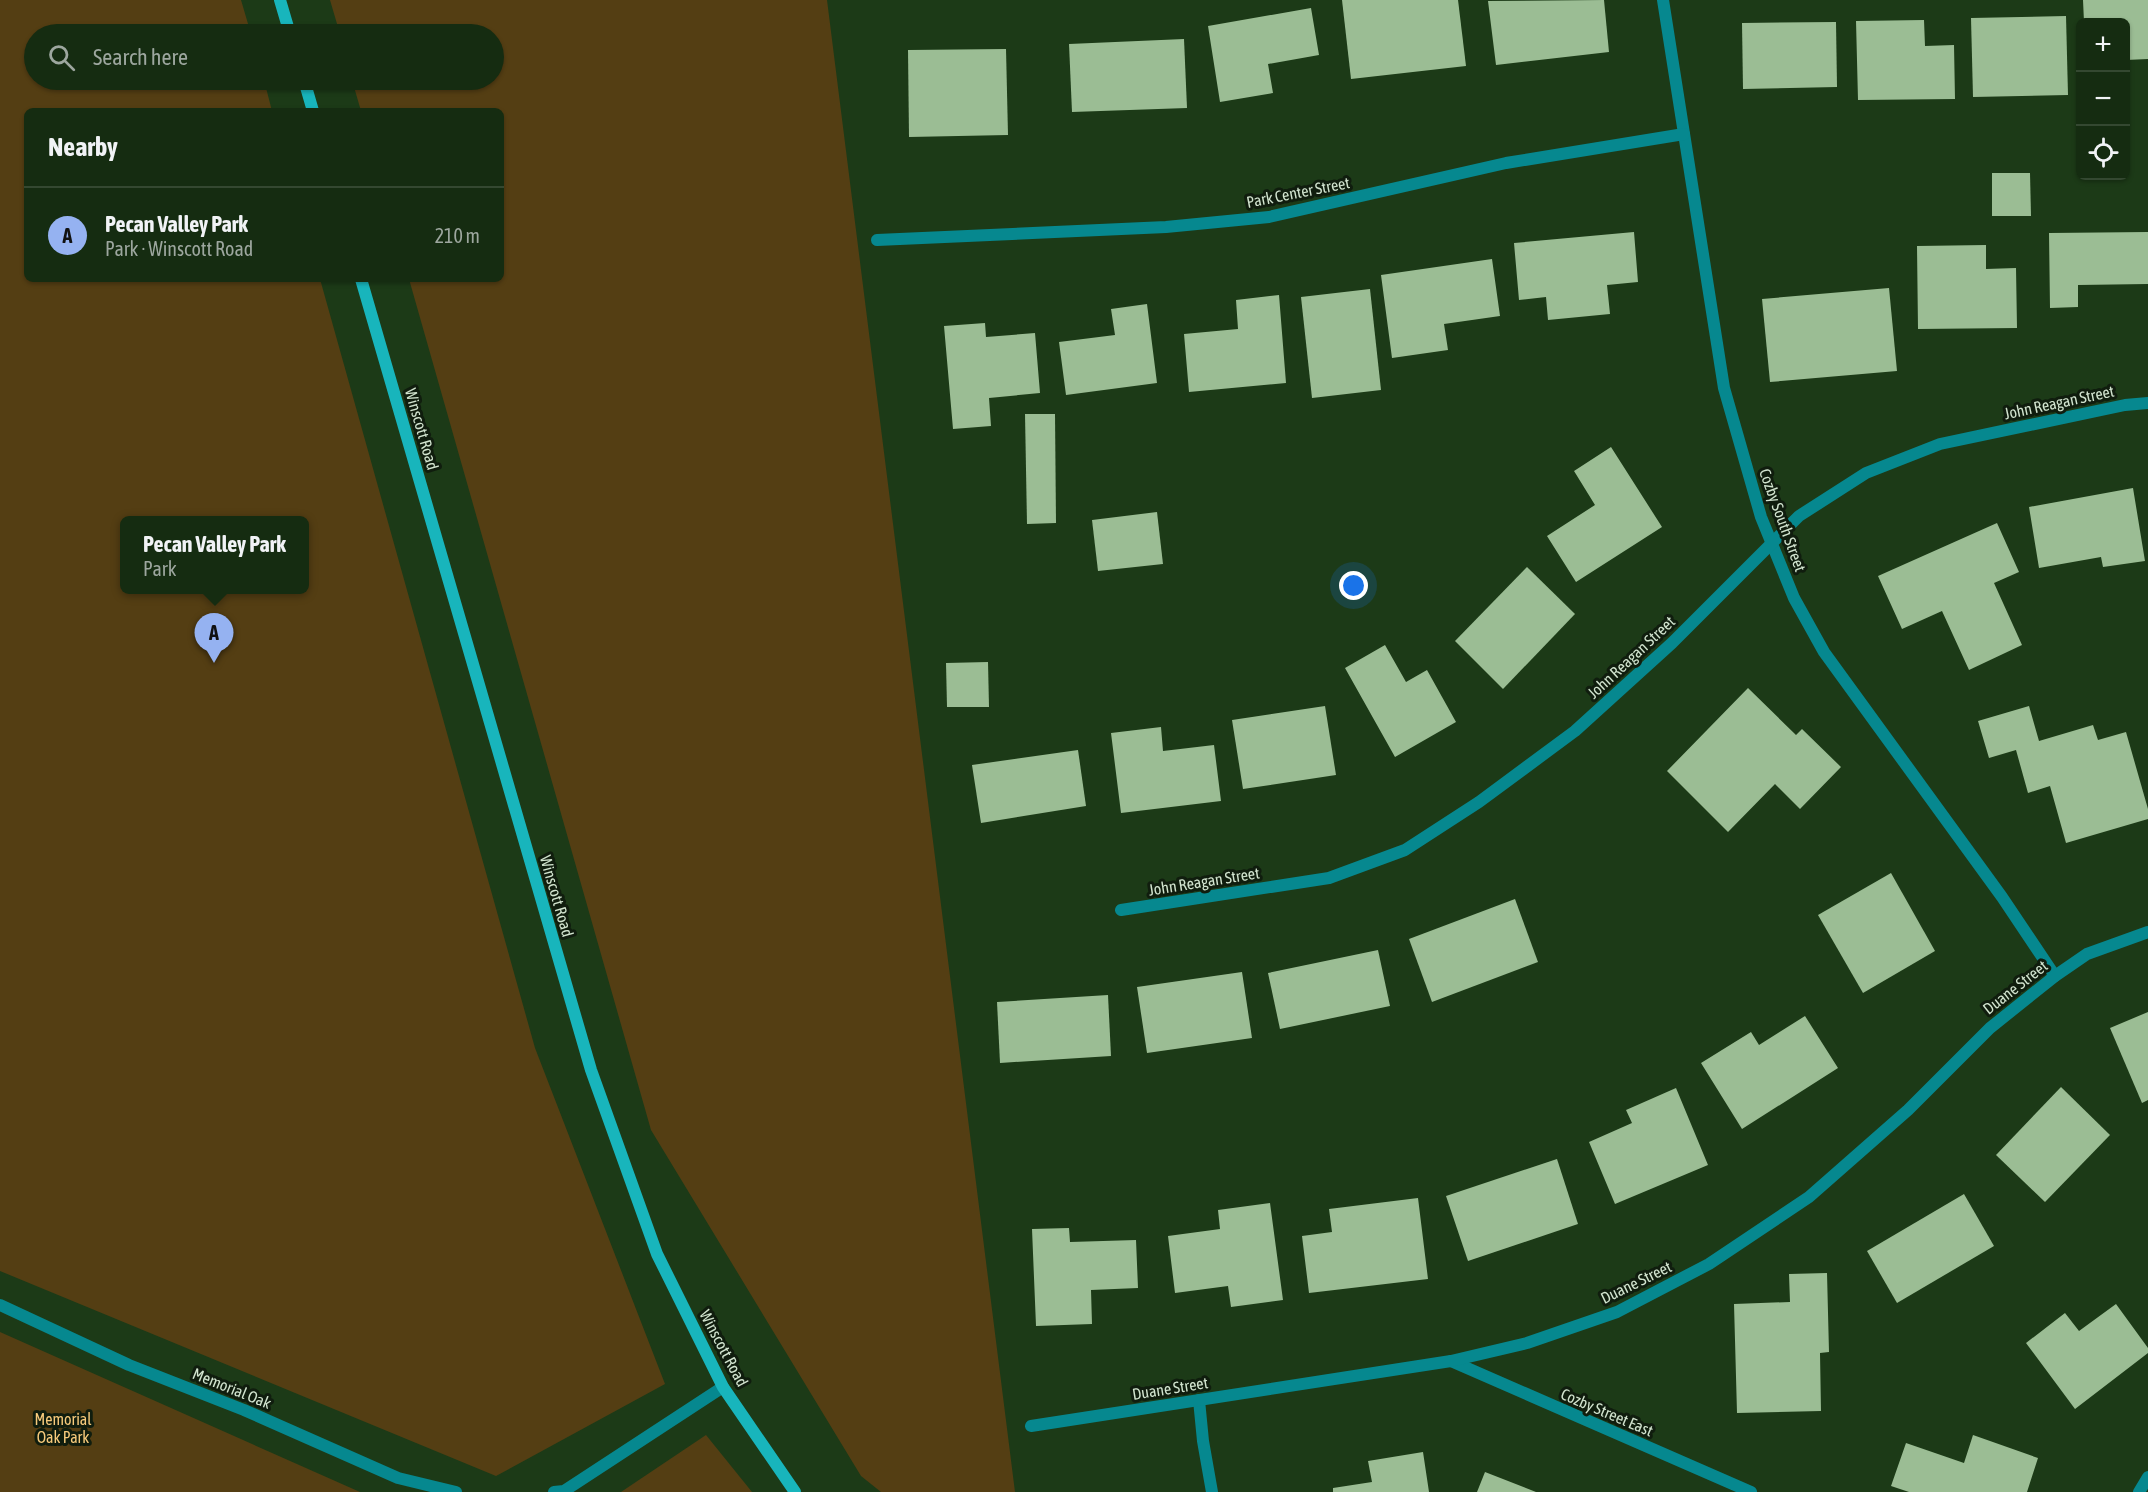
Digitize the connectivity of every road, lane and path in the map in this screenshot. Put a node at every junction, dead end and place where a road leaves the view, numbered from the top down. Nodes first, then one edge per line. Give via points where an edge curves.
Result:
1 (280, 0) edge
2 (1663, 0) edge
3 (288, 24) edge
4 (307, 90) edge
5 (312, 108) edge
6 (1684, 134) junction
7 (878, 240) dead end
8 (362, 282) edge
9 (2148, 403) edge
10 (1771, 543) junction
11 (1121, 910) dead end
12 (2148, 932) edge
13 (2055, 976) junction
14 (0, 1305) edge
15 (1450, 1361) junction
16 (723, 1387) junction
17 (1199, 1400) junction
18 (1031, 1426) dead end
19 (2148, 1477) edge
20 (456, 1492) edge
21 (554, 1492) edge
22 (795, 1492) edge
23 (1212, 1492) edge
24 (1751, 1492) edge
25 (2139, 1492) edge

1 - 3 main road
2 - 6 street, Cozby South Street
4 - 5 main road
6 - 7 street, Park Center Street via 1506,163 1269,217 1166,227
6 - 10 street, Cozby South Street via 1724,388
8 - 16 main road, Winscott Road via 591,1070 657,1254
9 - 10 street, John Reagan Street via 1940,444 1866,473 1799,516
10 - 11 street, John Reagan Street via 1672,643 1575,731 1479,802 1405,850 1329,878
10 - 13 street, Cozby South Street via 1794,598 1824,652
12 - 13 street, Duane Street via 2087,954
13 - 15 street, Duane Street via 1990,1028 1908,1110 1809,1197 1709,1264 1617,1312 1527,1343
14 - 20 street, Memorial Oak via 129,1365 244,1410 398,1479
15 - 17 street, Duane Street
15 - 24 street, Cozby Street East
16 - 21 street via 564,1491
16 - 22 main road, Winscott Road
17 - 18 street, Duane Street
17 - 23 street
19 - 25 street

